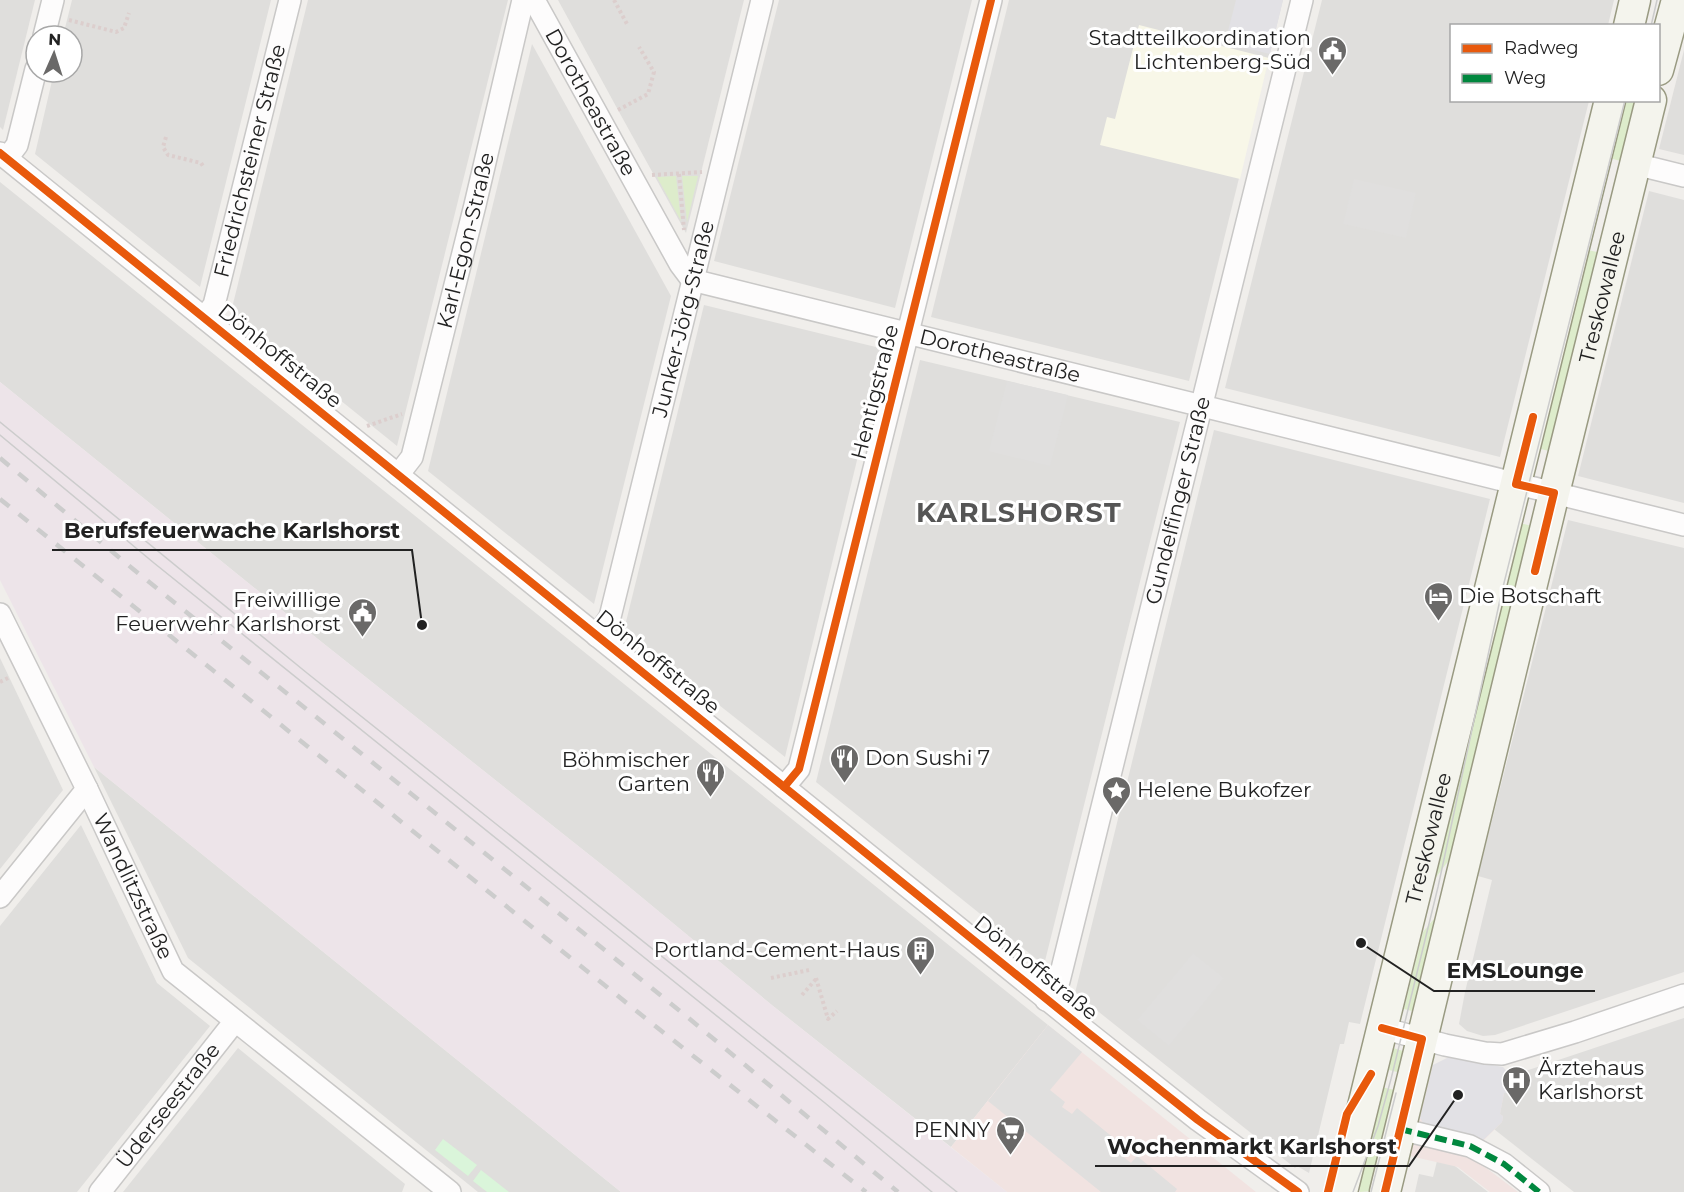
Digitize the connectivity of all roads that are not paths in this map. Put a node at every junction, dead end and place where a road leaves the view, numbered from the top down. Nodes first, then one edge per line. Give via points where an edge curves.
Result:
1 (53, 0) edge
2 (290, 0) edge
3 (523, 0) edge
4 (534, 0) edge
5 (762, 0) edge
6 (991, 0) edge
7 (1302, 0) edge
8 (1635, 0) edge
9 (1677, 0) edge
10 (47, 24) edge
11 (1629, 24) edge
12 (1660, 66) edge
13 (32, 84) edge
14 (1610, 102) edge
15 (1650, 102) edge
16 (3, 156) edge
17 (1635, 164) junction
18 (1684, 176) edge
19 (692, 280) junction
20 (204, 318) junction
21 (908, 334) junction
22 (1201, 406) junction
23 (398, 475) junction
24 (1516, 484) junction
25 (1554, 493) junction
26 (1684, 525) edge
27 (0, 614) edge
28 (597, 636) junction
29 (784, 787) junction
30 (87, 789) junction
31 (0, 897) edge
32 (1684, 996) edge
33 (1046, 1000) junction
34 (235, 1021) junction
35 (1382, 1028) junction
36 (1422, 1039) junction
37 (1400, 1129) junction
38 (436, 1188) edge
39 (100, 1192) edge
40 (1298, 1192) edge
41 (1342, 1192) edge
42 (1385, 1192) edge
43 (1539, 1192) edge

1 - 10 street
2 - 20 street, Friedrichsteiner Straße via 214,305
3 - 23 street, Karl-Egon-Straße via 412,457
4 - 19 street, Dorotheastraße
5 - 19 street, Junker-Jörg-Straße
6 - 21 street, Hentigstraße
7 - 22 street, Gundelfinger Straße
8 - 11 main road
9 - 12 main road
13 - 16 street via 17,145
14 - 24 main road, Treskowallee
15 - 17 main road, Treskowallee
16 - 20 street, Dönhoffstraße
17 - 18 street
17 - 25 main road, Treskowallee
19 - 21 street, Dorotheastraße
19 - 28 street, Junker-Jörg-Straße via 609,617
20 - 23 street, Dönhoffstraße
21 - 22 street, Dorotheastraße
21 - 29 street, Hentigstraße via 799,769
22 - 24 street, Dorotheastraße
22 - 33 street, Gundelfinger Straße via 1059,981
23 - 28 street, Dönhoffstraße
24 - 25 street
24 - 35 main road, Treskowallee
25 - 26 street
25 - 36 main road, Treskowallee
27 - 30 street, Wandlitzstraße
28 - 29 street, Dönhoffstraße
29 - 33 street, Dönhoffstraße
30 - 31 street
30 - 34 street, Wandlitzstraße via 173,971
32 - 36 street via 1502,1054
33 - 40 street, Dönhoffstraße via 1198,1120
34 - 38 street, Wandlitzstraße
34 - 39 street, Üderseestraße
35 - 36 street
35 - 41 main road, Treskowallee
36 - 37 main road, Treskowallee
37 - 42 main road, Treskowallee
37 - 43 street via 1470,1146 1504,1164

